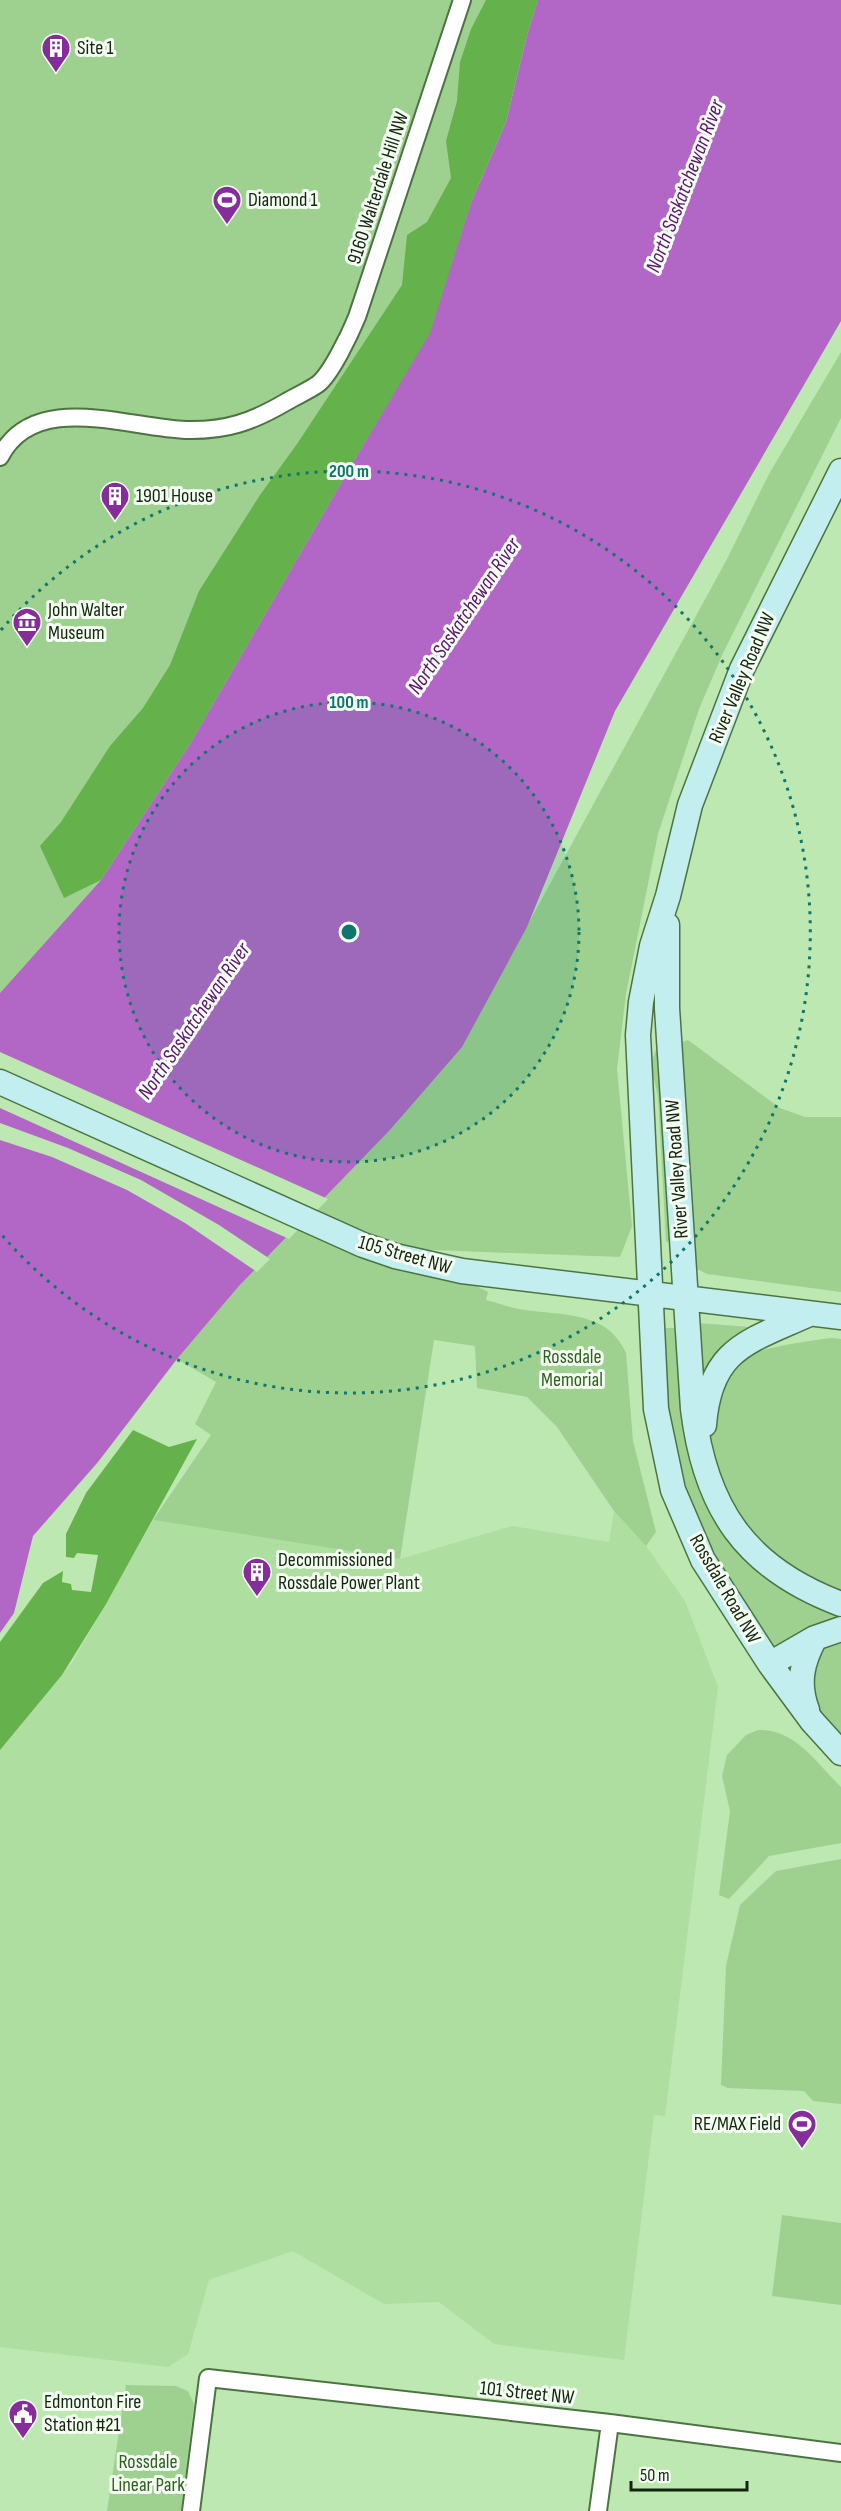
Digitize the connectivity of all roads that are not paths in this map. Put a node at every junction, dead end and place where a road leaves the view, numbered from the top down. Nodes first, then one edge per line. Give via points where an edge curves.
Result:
1 (462, 0) edge
2 (0, 457) edge
3 (841, 471) edge
4 (668, 896) junction
5 (0, 1082) edge
6 (650, 1294) junction
7 (686, 1299) junction
8 (810, 1313) junction
9 (841, 1317) edge
10 (701, 1460) junction
11 (841, 1604) edge
12 (841, 1629) edge
13 (815, 1638) junction
14 (770, 1664) junction
15 (812, 1721) junction
16 (841, 1753) edge
17 (610, 2423) junction
18 (841, 2453) edge
19 (191, 2511) edge
20 (598, 2511) edge

1 - 2 street, 9160 Walterdale Hill NW via 357,317 345,345 320,383 249,423 221,428 185,430 74,417 49,418 14,435
3 - 4 main road, River Valley Road NW via 742,669 690,805
4 - 6 main road, River Valley Road NW via 652,946 638,1035
4 - 7 main road, River Valley Road NW via 667,1008
5 - 6 main road, 105 Street NW via 395,1256 462,1271
6 - 7 main road, 105 Street NW
6 - 14 main road, Rossdale Road NW via 656,1409 673,1490 703,1560
7 - 8 main road, 105 Street NW
7 - 10 main road, Rossdale Road NW via 693,1408
8 - 9 main road, 105 Street NW
8 - 10 main road via 753,1338 725,1360 707,1397
10 - 11 main road, Rossdale Road NW via 724,1516 744,1543 784,1575
12 - 13 main road
13 - 14 main road
13 - 15 main road via 801,1677
14 - 15 main road, Rossdale Road NW
15 - 16 main road, Rossdale Road NW
17 - 18 street, 101 Street NW
17 - 19 street, 101 Street NW via 208,2378
17 - 20 street

